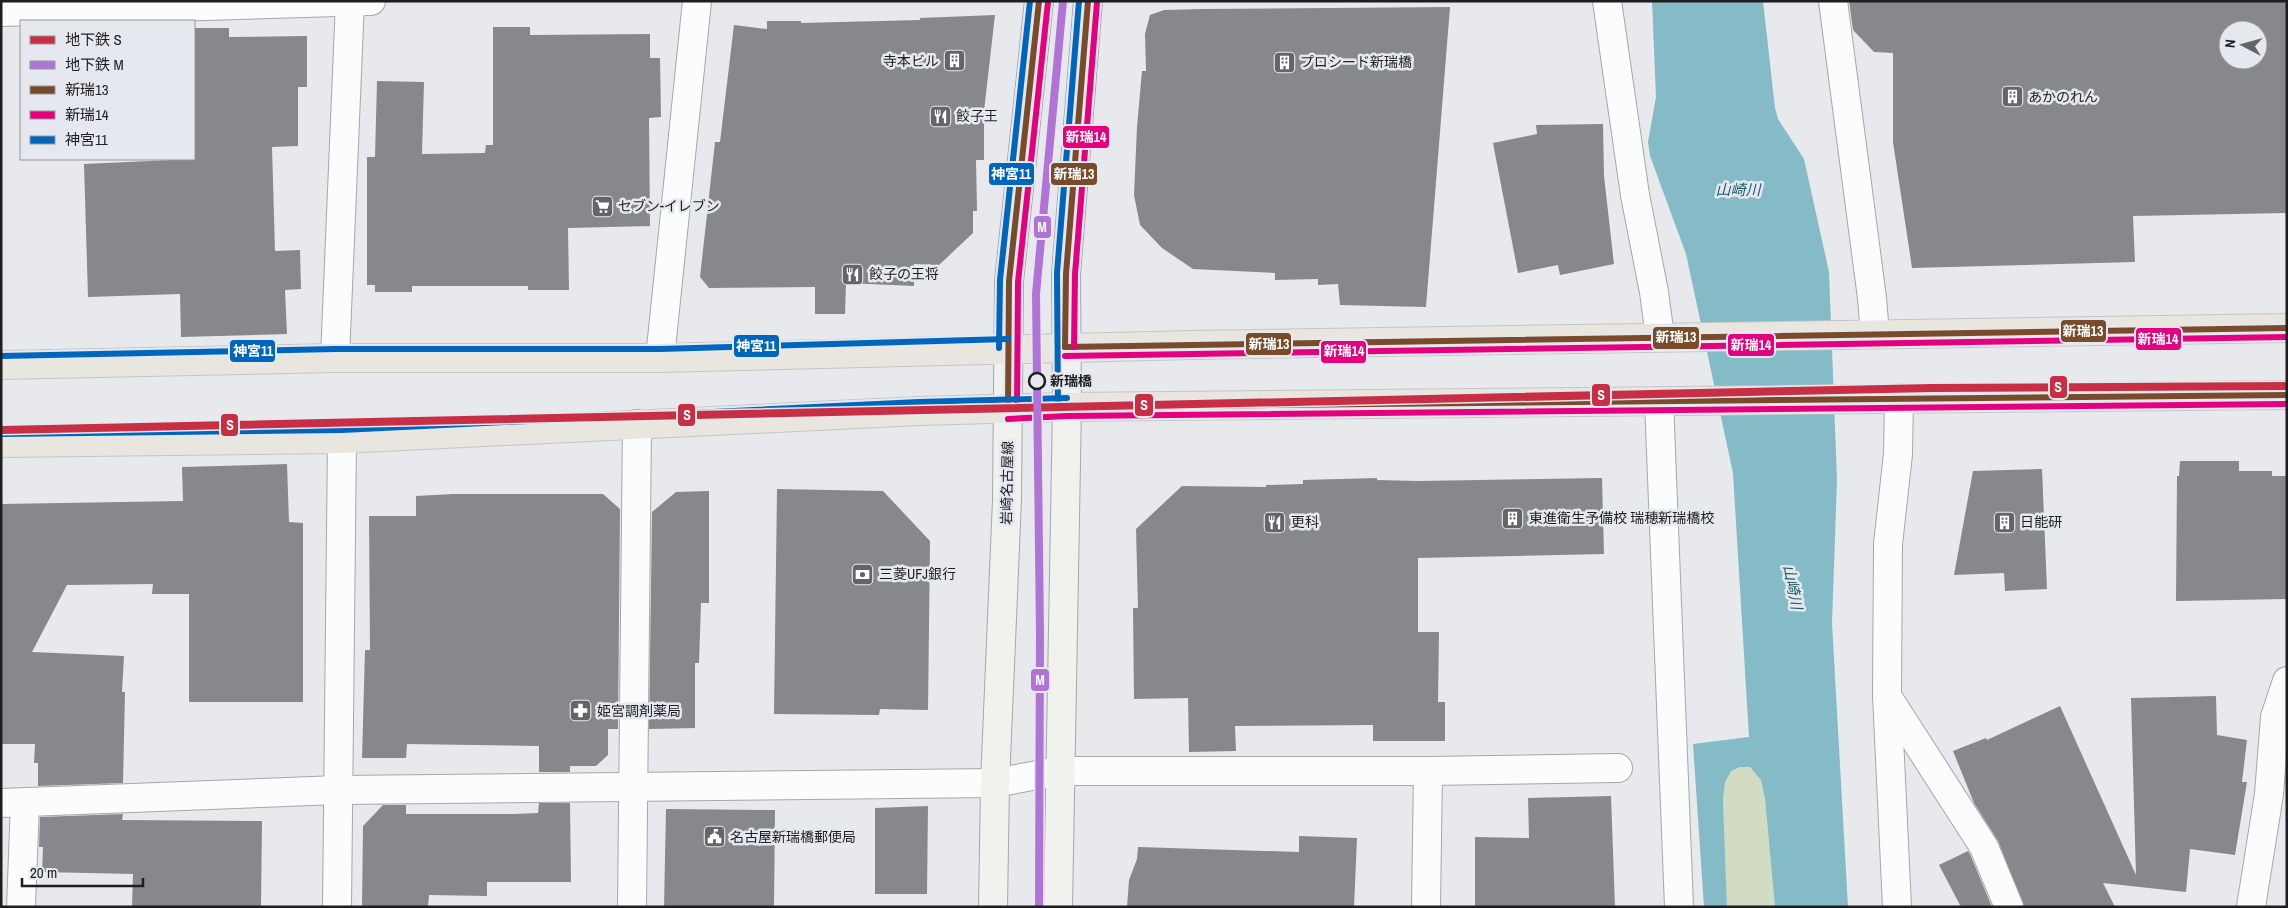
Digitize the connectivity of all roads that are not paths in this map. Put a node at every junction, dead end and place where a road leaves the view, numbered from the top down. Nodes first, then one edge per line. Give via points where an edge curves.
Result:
1 (697, 1) edge
2 (1039, 1) edge
3 (1088, 1) edge
4 (1607, 1) edge
5 (1834, 1) edge
6 (357, 2) edge
7 (132, 5) edge
8 (1, 12) edge
9 (2287, 328) edge
10 (1875, 334) junction
11 (1670, 337) junction
12 (1065, 347) junction
13 (1008, 348) junction
14 (335, 358) junction
15 (660, 358) junction
16 (1, 365) edge
17 (2287, 394) edge
18 (1899, 398) junction
19 (1667, 401) junction
20 (1067, 407) junction
21 (1008, 410) junction
22 (637, 424) junction
23 (342, 439) junction
24 (1, 443) edge
25 (2287, 681) edge
26 (1886, 695) junction
27 (1618, 768) dead end
28 (1059, 771) junction
29 (1428, 771) junction
30 (995, 783) junction
31 (634, 785) junction
32 (338, 790) junction
33 (2278, 796) edge
34 (13, 803) edge
35 (21, 907) edge
36 (337, 907) edge
37 (632, 907) edge
38 (992, 907) edge
39 (1058, 907) edge
40 (1426, 907) edge
41 (1679, 907) edge
42 (1897, 907) edge
43 (2009, 907) edge
44 (2251, 907) edge

1 - 15 street
2 - 13 main road, 岩崎名古屋線 via 1009,281
3 - 12 main road via 1066,274
4 - 11 street via 1654,292
5 - 10 street
6 - 7 street
6 - 14 street
7 - 8 street
9 - 10 main road
10 - 11 main road
11 - 12 main road
12 - 13 main road
12 - 20 main road
13 - 15 main road
13 - 21 main road, 岩崎名古屋線
14 - 15 main road
14 - 16 main road
17 - 18 main road
18 - 19 main road
18 - 26 street via 1898,454 1888,544
19 - 20 main road
19 - 41 street
20 - 21 main road
20 - 28 main road
21 - 22 main road
21 - 30 main road, 岩崎名古屋線
22 - 23 main road
22 - 31 street
23 - 24 main road
23 - 32 street
25 - 33 street via 2275,717
26 - 42 street
26 - 43 street via 1984,847
27 - 29 street
28 - 29 street
28 - 30 street
28 - 39 main road
29 - 40 street
30 - 31 street
30 - 38 main road, 岩崎名古屋線
31 - 32 street
31 - 37 street
32 - 34 street
32 - 36 street
33 - 44 street
34 - 35 street

